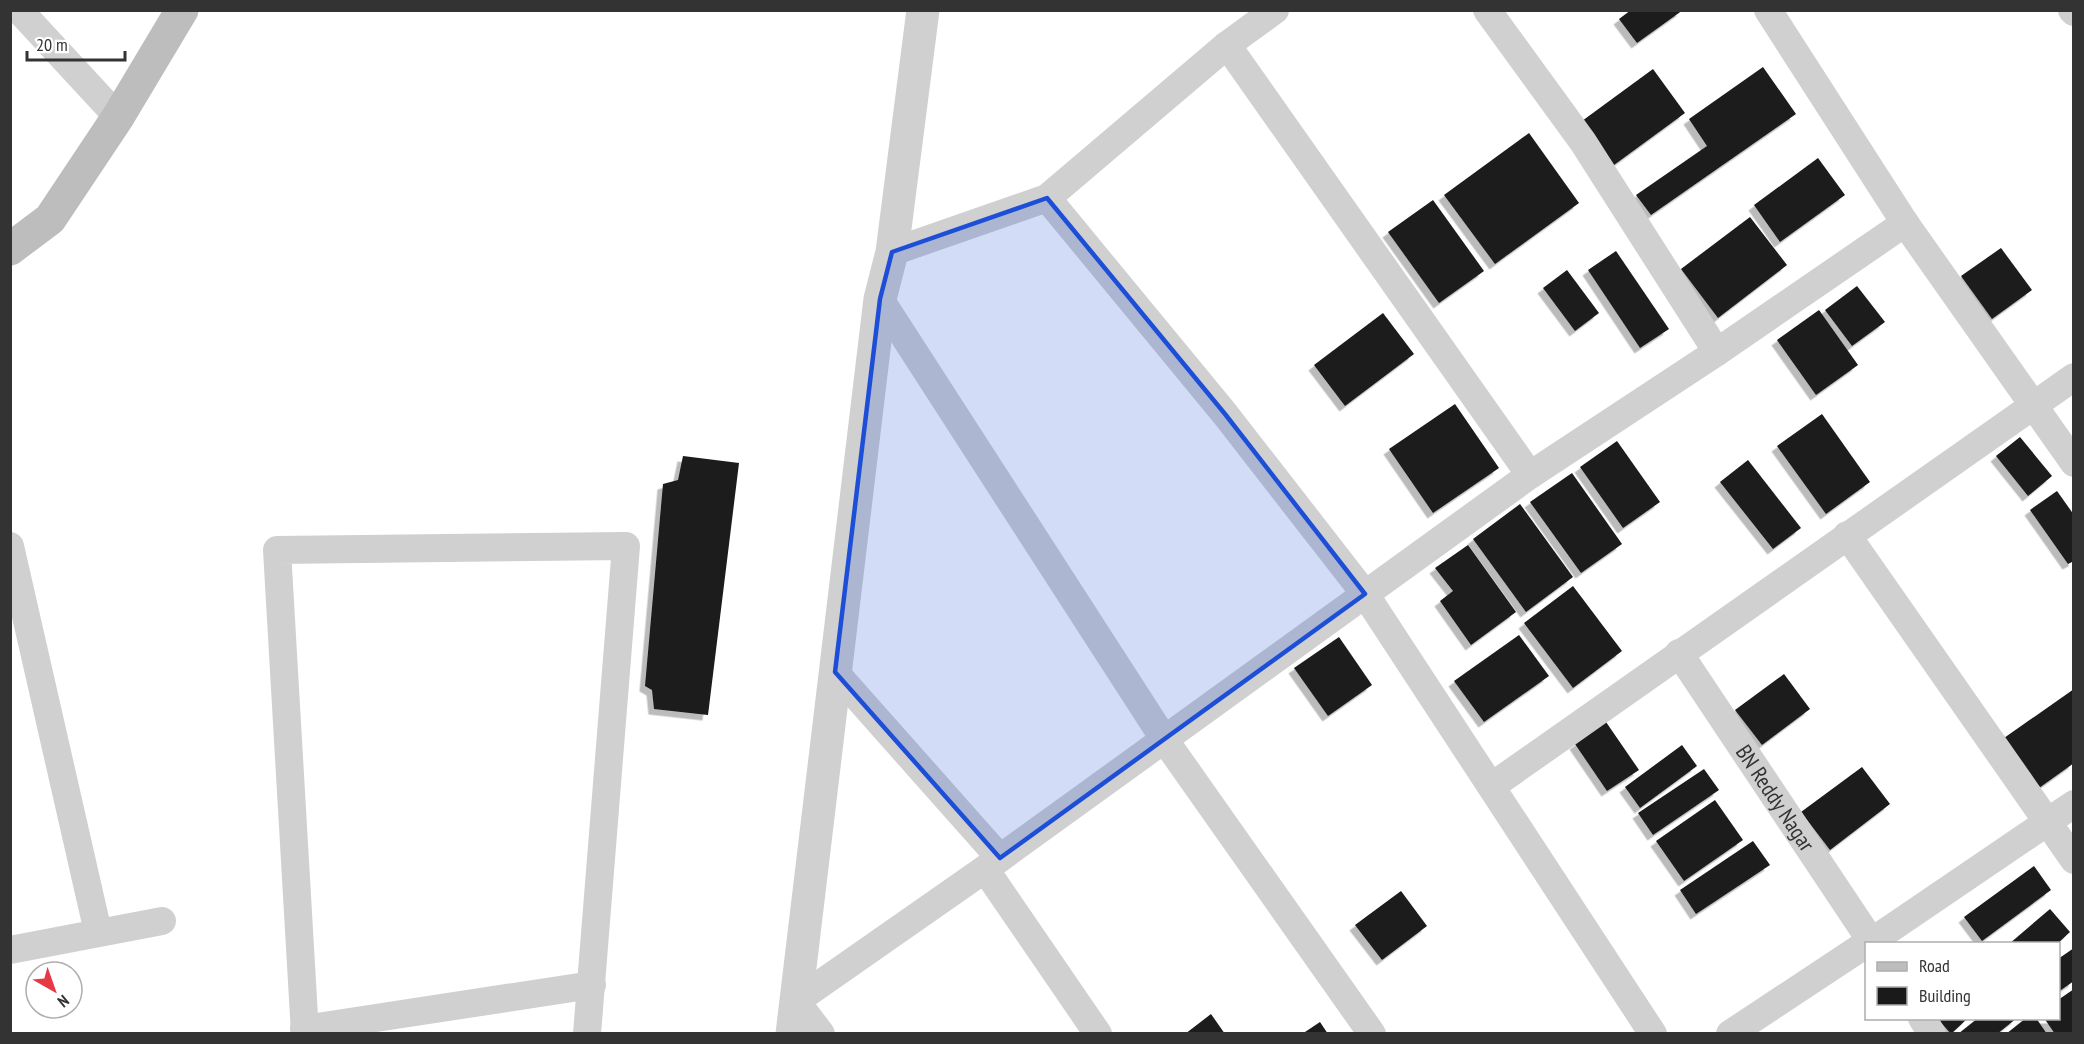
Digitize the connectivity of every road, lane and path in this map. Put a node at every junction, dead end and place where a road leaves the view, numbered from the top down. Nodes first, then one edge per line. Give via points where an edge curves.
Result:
1 (19, 10) edge
2 (182, 10) edge
3 (923, 10) edge
4 (1275, 10) edge
5 (1487, 10) edge
6 (1768, 10) edge
7 (1227, 45) junction
8 (118, 117) junction
9 (1047, 198) junction
10 (1905, 223) junction
11 (10, 249) edge
12 (892, 252) junction
13 (880, 299) junction
14 (1717, 352) junction
15 (2073, 377) edge
16 (2034, 404) junction
17 (2073, 463) edge
18 (1530, 475) junction
19 (1847, 535) junction
20 (10, 546) edge
21 (1365, 594) junction
22 (1679, 653) junction
23 (835, 672) junction
24 (1164, 739) junction
25 (1492, 786) junction
26 (2073, 804) edge
27 (2049, 821) junction
28 (2073, 860) edge
29 (992, 864) junction
30 (162, 921) dead end
31 (98, 932) junction
32 (1869, 942) edge
33 (1871, 942) edge
34 (1865, 946) edge
35 (10, 950) edge
36 (591, 985) junction
37 (796, 1001) junction
38 (1923, 1020) edge
39 (304, 1031) edge
40 (587, 1034) edge
41 (792, 1034) edge
42 (821, 1034) edge
43 (1098, 1034) edge
44 (1372, 1034) edge
45 (1653, 1034) edge
46 (1730, 1034) edge
47 (1932, 1034) edge

1 - 8 street
2 - 8 main road
3 - 12 street
4 - 7 street
5 - 14 street via 1583,142
6 - 10 street
7 - 9 street
7 - 18 street
8 - 11 main road via 50,219
9 - 12 street
9 - 21 street via 1225,414
10 - 14 street
10 - 16 street
12 - 13 street
13 - 23 street
13 - 24 street
14 - 18 street
15 - 16 street
16 - 17 street
16 - 19 street
18 - 21 street
19 - 22 street
19 - 27 street
20 - 31 street
21 - 24 street
21 - 25 street
22 - 25 street
22 - 32 street, BN Reddy Nagar
23 - 29 street
23 - 37 street
24 - 29 street
24 - 44 street
25 - 45 street
26 - 27 street
27 - 28 street
27 - 33 street
29 - 37 street
29 - 43 street
30 - 31 street
31 - 35 street
34 - 46 street
36 - 39 street
36 - 39 street via 626,546 277,550
36 - 40 street
37 - 41 street
37 - 42 street
38 - 47 street

